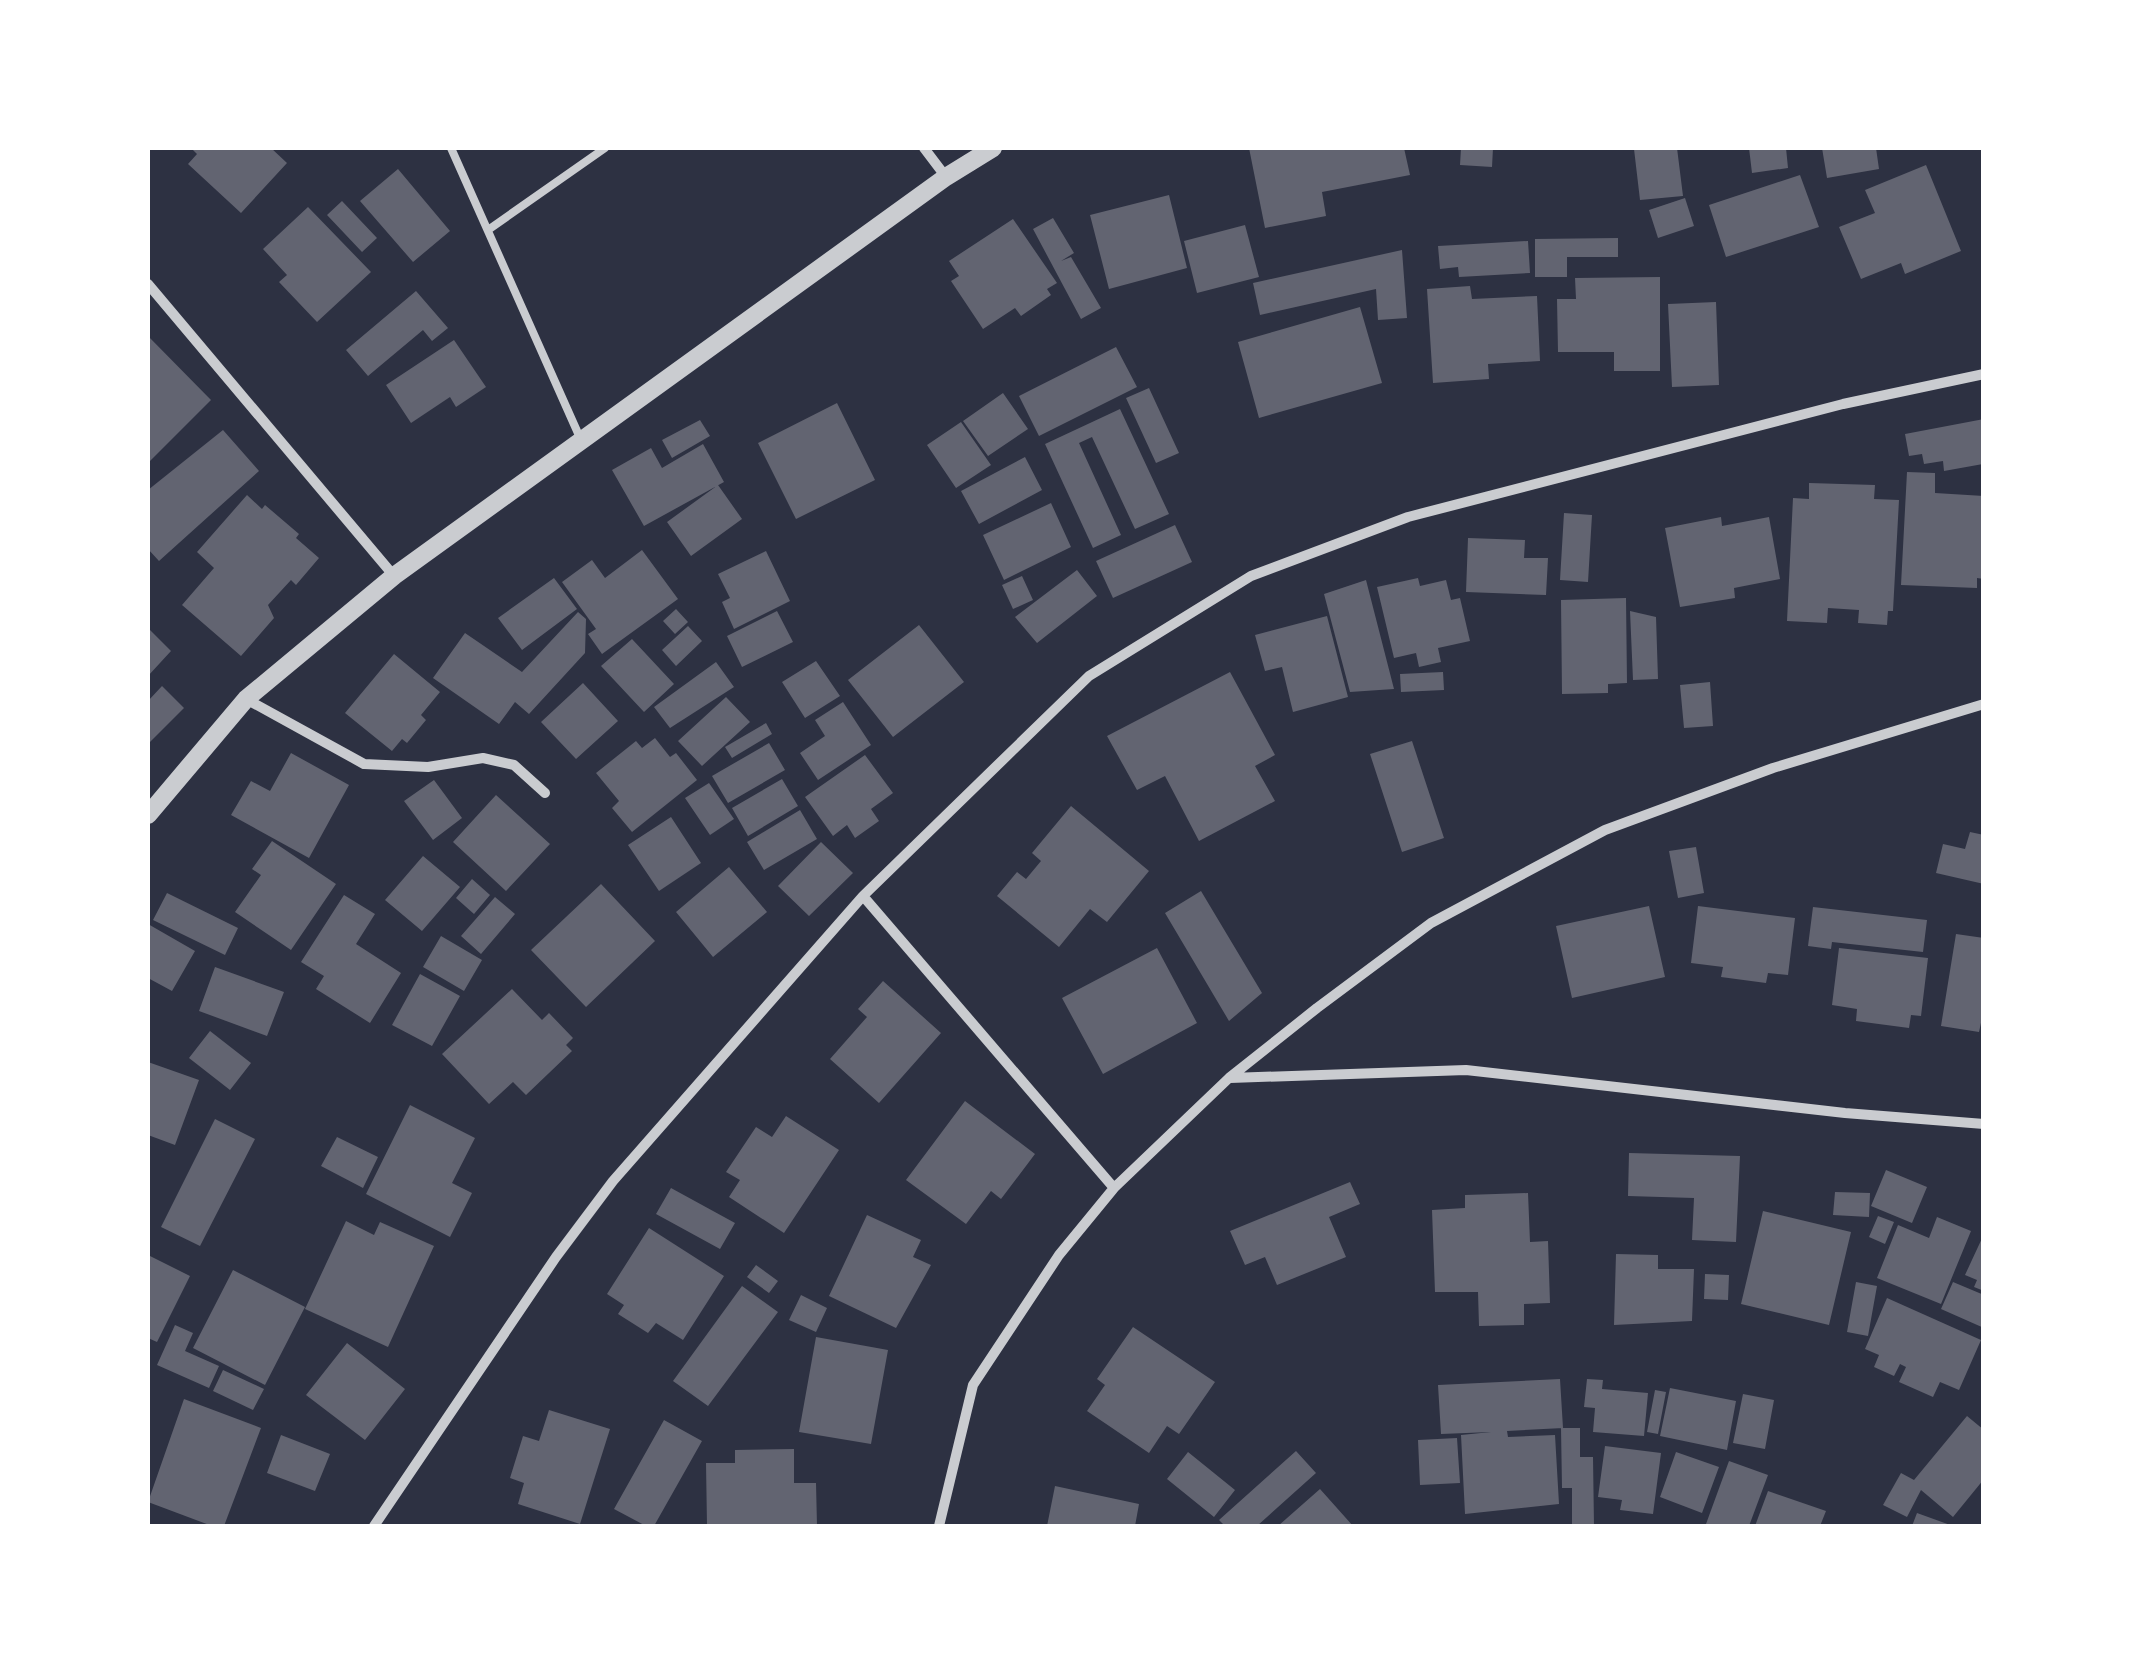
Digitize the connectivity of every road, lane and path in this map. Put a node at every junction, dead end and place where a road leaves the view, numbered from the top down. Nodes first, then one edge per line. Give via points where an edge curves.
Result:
1 (450, 148) edge
2 (605, 148) edge
3 (924, 148) edge
4 (993, 148) edge
5 (946, 176) junction
6 (488, 230) junction
7 (148, 284) edge
8 (1984, 374) edge
9 (582, 441) junction
10 (394, 576) junction
11 (246, 699) junction
12 (1984, 704) edge
13 (545, 793) dead end
14 (148, 815) edge
15 (862, 896) junction
16 (1229, 1078) junction
17 (1984, 1124) edge
18 (1114, 1188) junction
19 (374, 1526) edge
20 (938, 1526) edge

1 - 6 lane
2 - 6 lane
3 - 5 street
4 - 5 street
5 - 9 street
6 - 9 lane
7 - 10 street
8 - 15 street via 1842,404 1408,517 1251,576 1089,676
9 - 10 street
10 - 11 street
11 - 13 street via 364,764 428,766 483,758 514,765
11 - 14 street
12 - 16 street via 1773,768 1605,830 1431,923
15 - 18 street
15 - 19 street via 588,1211
16 - 17 street via 1466,1070
16 - 18 street
18 - 20 street via 1059,1255 972,1384

